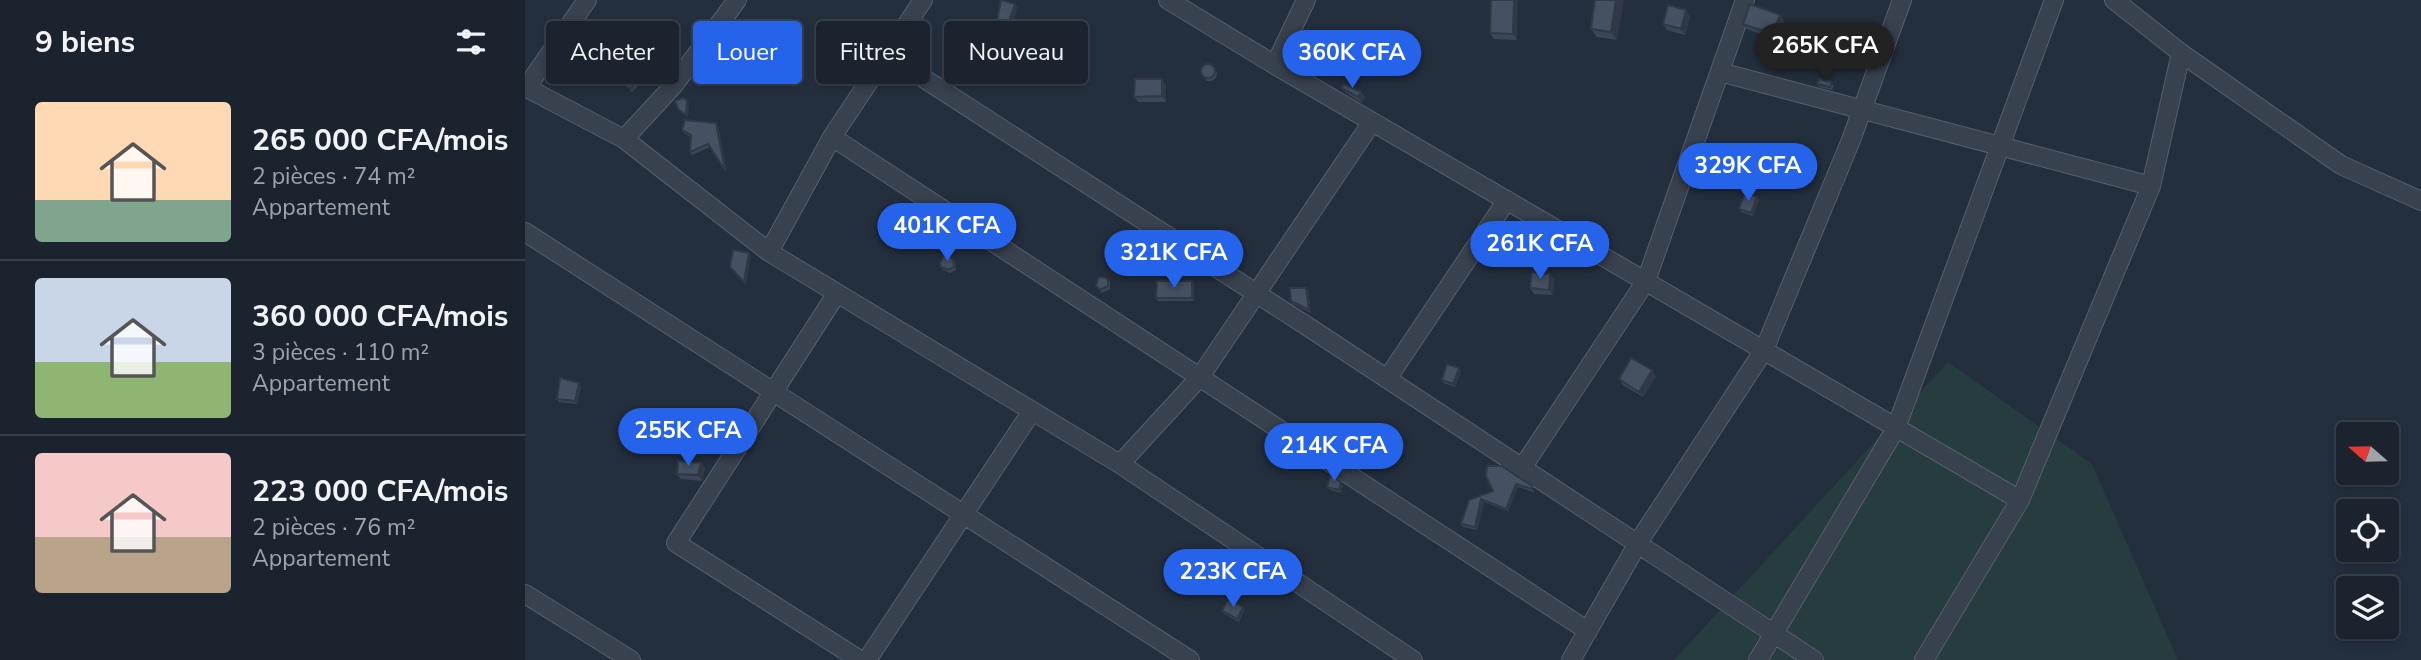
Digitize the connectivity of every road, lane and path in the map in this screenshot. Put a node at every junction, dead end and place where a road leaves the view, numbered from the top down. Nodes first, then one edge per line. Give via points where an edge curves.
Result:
1 (587, 0) edge
2 (737, 0) edge
3 (923, 0) edge
4 (1168, 0) edge
5 (1306, 0) edge
6 (1745, 0) edge
7 (1902, 0) edge
8 (2054, 0) edge
9 (2114, 0) edge
10 (909, 21) edge
11 (2181, 53) junction
12 (1275, 65) junction
13 (1720, 72) junction
14 (930, 83) edge
15 (866, 84) edge
16 (525, 88) edge
17 (1862, 109) junction
18 (1372, 122) junction
19 (832, 137) junction
20 (624, 139) junction
21 (2000, 146) junction
22 (2151, 186) junction
23 (1507, 200) junction
24 (2421, 201) edge
25 (525, 232) edge
26 (769, 252) junction
27 (1646, 281) junction
28 (837, 293) junction
29 (1256, 294) junction
30 (1764, 350) junction
31 (1200, 377) junction
32 (1387, 379) junction
33 (773, 392) junction
34 (1032, 411) junction
35 (1896, 428) junction
36 (1120, 464) junction
37 (1522, 468) junction
38 (2020, 500) junction
39 (964, 514) junction
40 (1637, 544) junction
41 (525, 594) edge
42 (1588, 631) junction
43 (1774, 634) junction
44 (631, 660) edge
45 (860, 660) edge
46 (867, 660) edge
47 (1190, 660) edge
48 (1413, 660) edge
49 (1571, 660) edge
50 (1758, 660) edge
51 (1814, 660) edge
52 (1924, 660) edge

1 - 16 street
2 - 20 street via 673,86
3 - 10 street
4 - 12 street
5 - 12 street
6 - 13 street
7 - 17 street
8 - 21 street
9 - 11 street
11 - 22 street
11 - 24 street via 2341,165
12 - 18 street
13 - 17 street
13 - 27 street
14 - 29 street
15 - 19 street
16 - 20 street
17 - 21 street
17 - 30 street
18 - 23 street
18 - 29 street
19 - 26 street
19 - 31 street
20 - 26 street
21 - 22 street
21 - 35 street
22 - 38 street
23 - 27 street
23 - 32 street
25 - 33 street
26 - 28 street
27 - 30 street
27 - 37 street
28 - 33 street
28 - 34 street
29 - 31 street
29 - 32 street
30 - 35 street
30 - 40 street
31 - 36 street
31 - 42 street
32 - 37 street
33 - 39 street
33 - 45 street via 676,543
34 - 36 street
34 - 39 street
35 - 38 street
35 - 43 street
36 - 48 street
37 - 40 street
38 - 52 street
39 - 46 street
39 - 47 street
40 - 42 street
40 - 43 street
41 - 44 street
42 - 49 street
43 - 50 street
43 - 51 street

